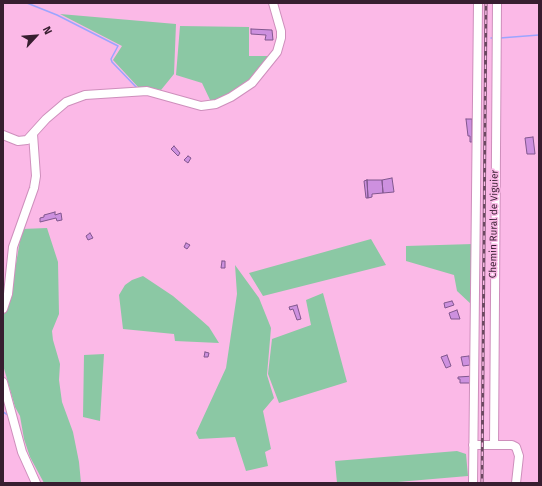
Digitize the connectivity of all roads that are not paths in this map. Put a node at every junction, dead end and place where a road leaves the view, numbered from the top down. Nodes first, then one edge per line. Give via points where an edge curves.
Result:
1 (273, 3) edge
2 (478, 3) edge
3 (497, 3) edge
4 (33, 134) junction
5 (3, 135) edge
6 (3, 309) edge
7 (3, 382) edge
8 (473, 445) junction
9 (494, 445) junction
10 (36, 483) edge
11 (473, 483) edge
12 (516, 483) edge

1 - 4 street via 281,38 276,52 246,89 208,105 193,104 147,91 85,96 66,102
2 - 8 street
3 - 9 street, Chemin Rural de Viguier via 493,292
4 - 5 street via 22,142
4 - 6 street via 36,176 34,188 13,248 8,294
7 - 10 street via 22,452
8 - 9 street
8 - 11 street
9 - 12 street via 516,447 519,456

